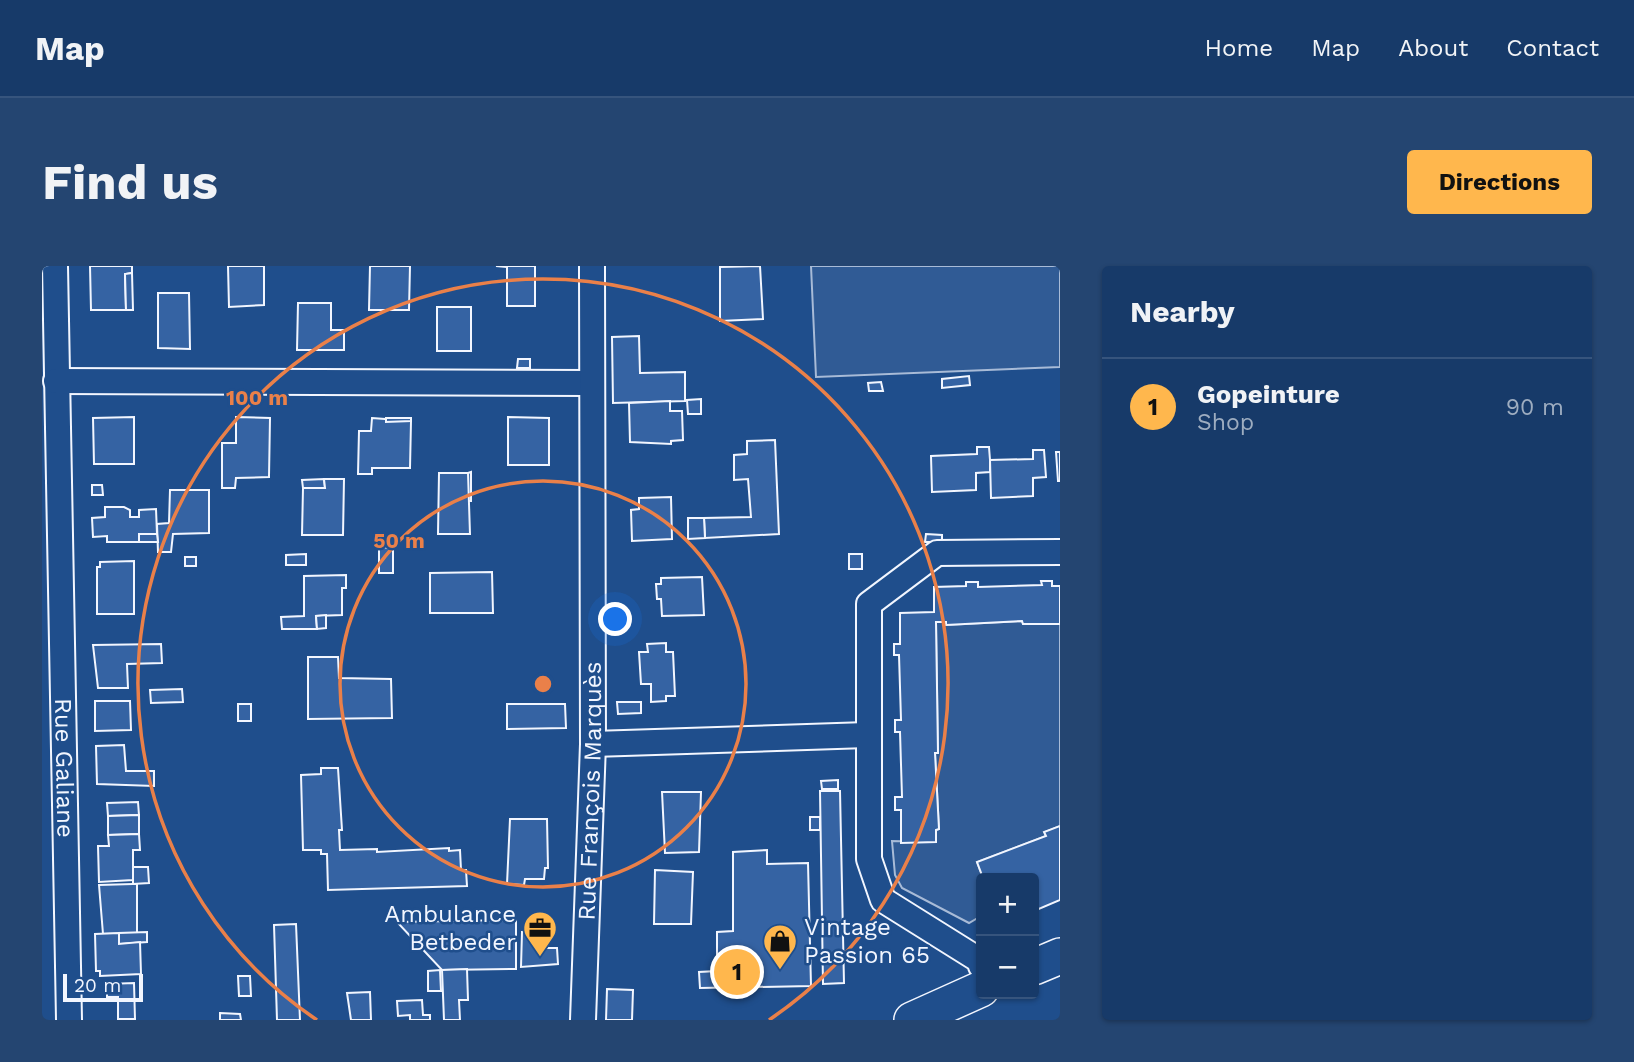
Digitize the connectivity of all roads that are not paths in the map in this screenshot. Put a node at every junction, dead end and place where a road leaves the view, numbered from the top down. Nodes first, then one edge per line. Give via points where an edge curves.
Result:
1 (55, 266) edge
2 (592, 266) edge
3 (56, 381) junction
4 (590, 383) junction
5 (50, 464) edge
6 (1060, 552) edge
7 (867, 735) junction
8 (593, 744) junction
9 (1060, 956) edge
10 (976, 958) edge
11 (1039, 965) edge
12 (976, 991) edge
13 (69, 1020) edge
14 (583, 1020) edge
15 (912, 1020) edge

1 - 3 street, Rue Galiane
2 - 4 street, Rue François Marquès
3 - 4 street
3 - 5 street, Rue Galiane
4 - 8 street, Rue François Marquès
5 - 13 street, Rue Galiane
6 - 7 street via 937,553 869,604
7 - 8 street
7 - 10 street via 869,859 883,900
8 - 14 street, Rue François Marquès
9 - 11 main road
12 - 15 main road

